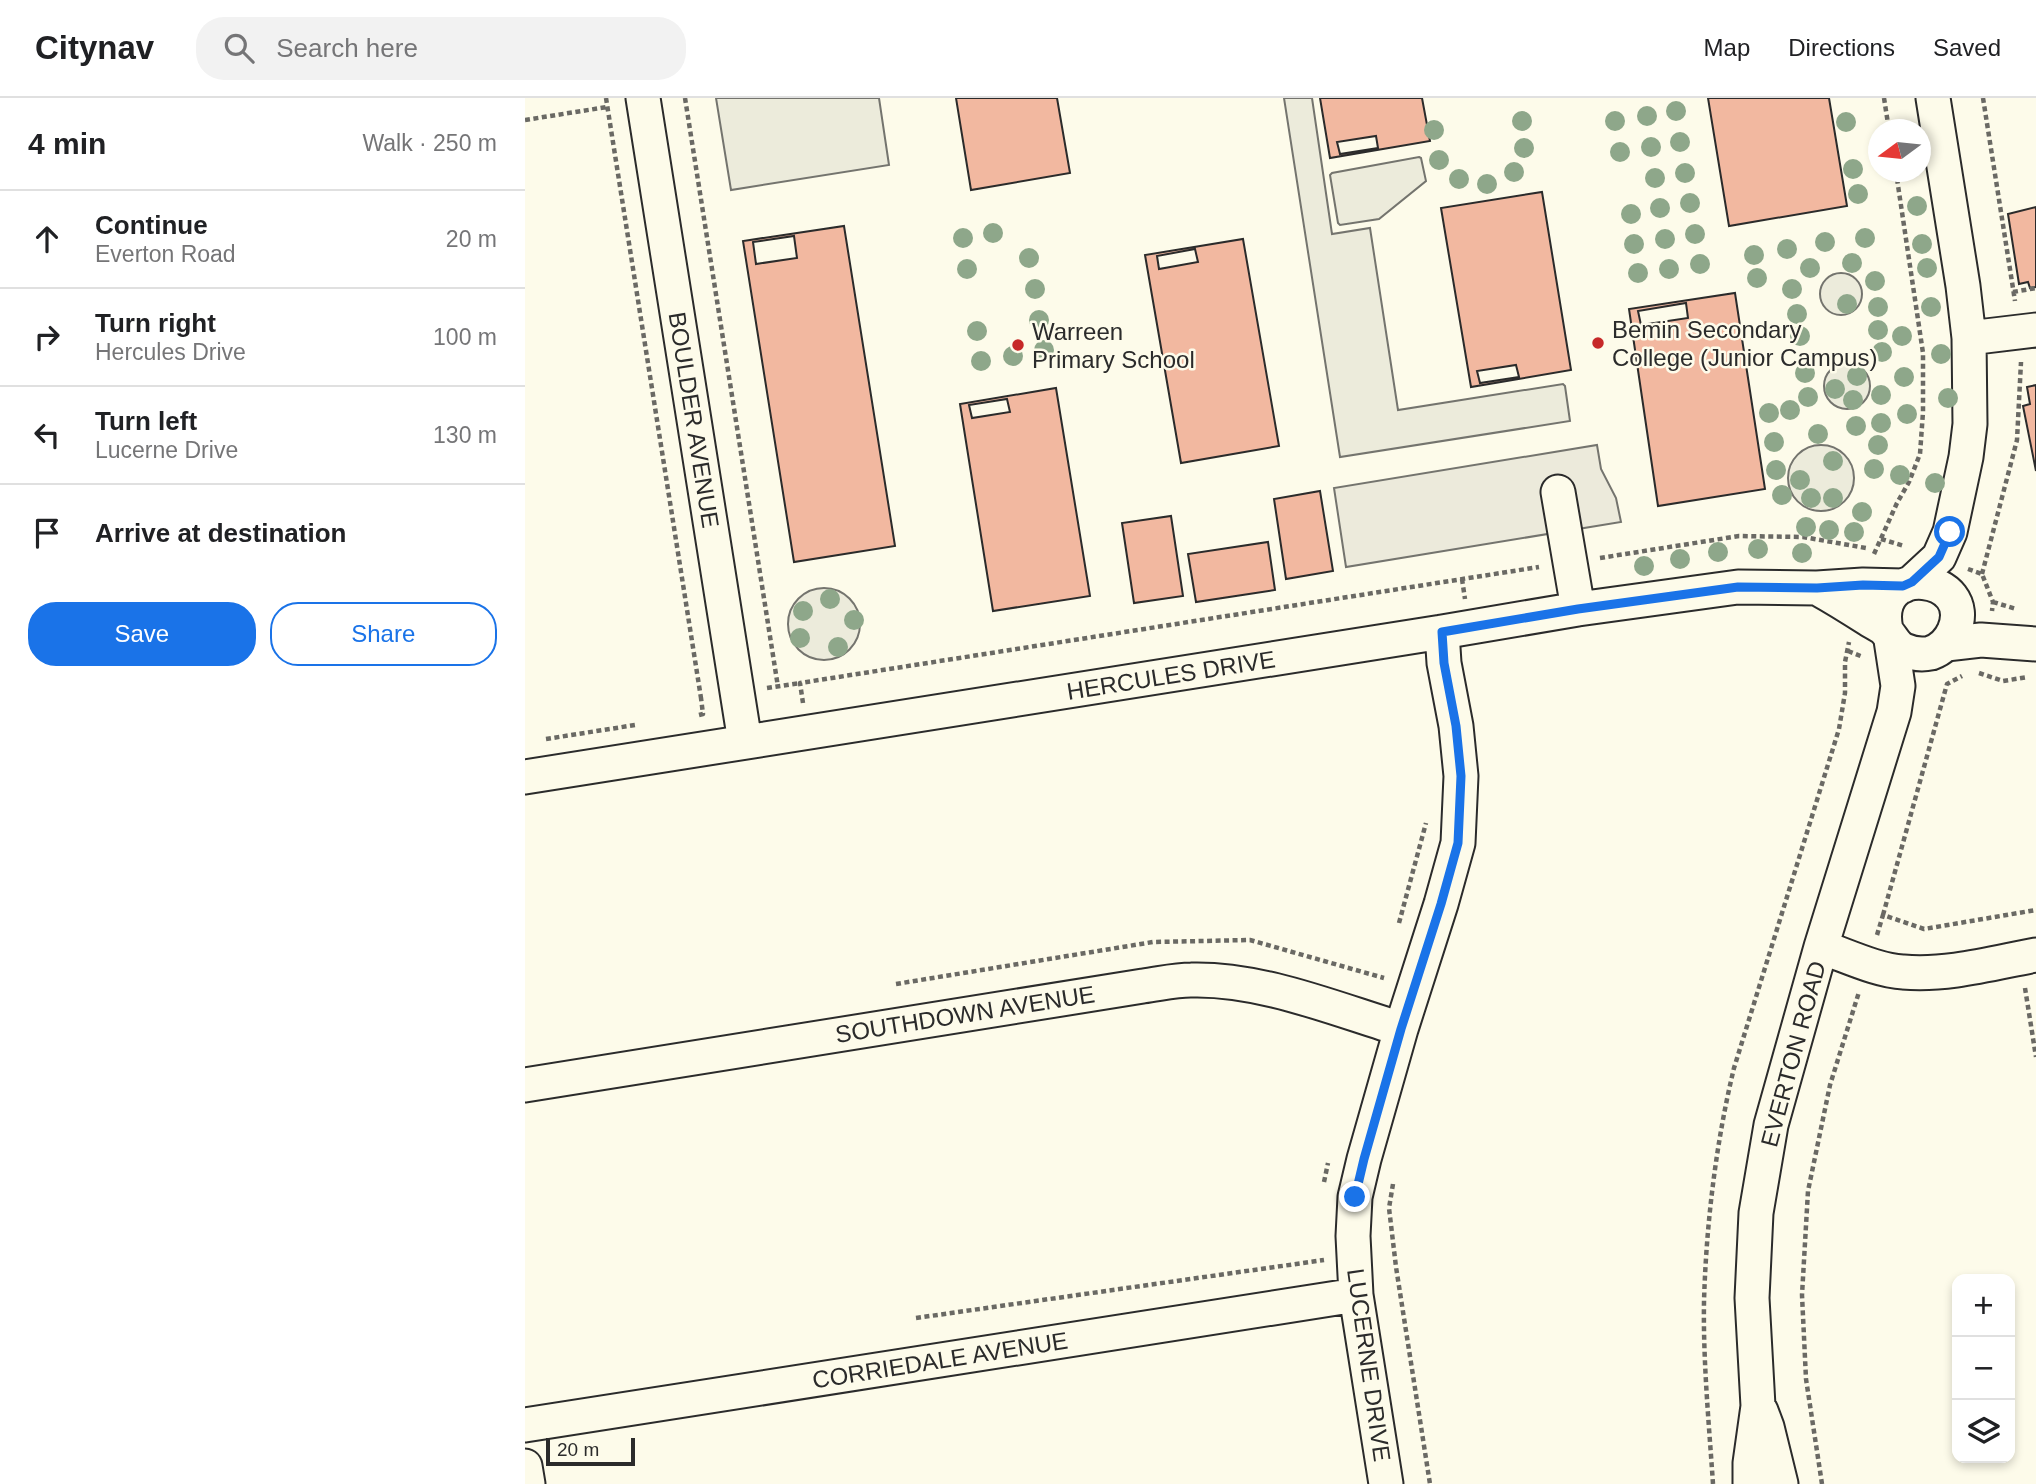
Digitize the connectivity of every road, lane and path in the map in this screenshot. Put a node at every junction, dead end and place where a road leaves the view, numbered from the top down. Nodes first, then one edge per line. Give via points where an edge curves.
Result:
1 (606, 98) edge
2 (685, 98) edge
3 (1884, 98) edge
4 (1933, 98) edge
5 (643, 100) edge
6 (607, 107) junction
7 (1887, 119) edge
8 (525, 120) edge
9 (1897, 182) edge
10 (2036, 288) edge
11 (2013, 292) dead end
12 (2036, 330) edge
13 (1969, 338) junction
14 (1558, 492) dead end
15 (1950, 532) junction
16 (1865, 548) dead end
17 (1872, 558) dead end
18 (1570, 562) junction
19 (1907, 584) junction
20 (1817, 588) junction
21 (1952, 600) junction
22 (1993, 603) dead end
23 (1578, 609) junction
24 (2027, 612) dead end
25 (1442, 632) junction
26 (1889, 635) junction
27 (2022, 643) edge
28 (1942, 647) junction
29 (2036, 675) edge
30 (800, 683) junction
31 (778, 687) junction
32 (737, 693) junction
33 (701, 698) junction
34 (1894, 712) junction
35 (690, 716) dead end
36 (638, 724) dead end
37 (807, 732) junction
38 (546, 739) dead end
39 (745, 742) junction
40 (525, 777) edge
41 (2036, 911) edge
42 (1883, 915) junction
43 (1821, 947) junction
44 (2030, 966) edge
45 (1864, 977) junction
46 (1401, 1029) junction
47 (2036, 1057) edge
48 (525, 1085) edge
49 (1394, 1181) dead end
50 (1329, 1259) dead end
51 (1356, 1295) junction
52 (916, 1318) dead end
53 (1758, 1406) junction
54 (525, 1425) edge
55 (525, 1466) edge
56 (528, 1484) edge
57 (1386, 1484) edge
58 (1430, 1484) edge
59 (1750, 1484) edge
60 (1781, 1484) edge
61 (1822, 1484) edge

1 - 6 path
2 - 31 path
3 - 7 path
4 - 13 street
5 - 6 path
5 - 32 street, BOULDER AVENUE
6 - 8 path
6 - 33 path
9 - 17 path via 1923,353 1923,412 1920,454
10 - 11 path
12 - 13 street
13 - 15 street via 1970,424
14 - 18 street
15 - 19 street via 1939,557
15 - 21 street
16 - 18 path via 1803,537 1739,536
18 - 23 street
18 - 30 path
19 - 20 street, HERCULES DRIVE
19 - 21 street via 1933,584
19 - 26 street via 1895,592 1885,610
20 - 23 street, HERCULES DRIVE via 1738,587
20 - 26 street
21 - 27 street
21 - 28 street via 1956,625
22 - 24 path
23 - 25 street, HERCULES DRIVE
25 - 37 street, HERCULES DRIVE
25 - 46 street, LUCERNE DRIVE via 1461,776 1458,843
26 - 28 street via 1898,647 1917,654
26 - 34 street, EVERTON ROAD via 1898,686
27 - 28 street via 1981,640
28 - 34 street, EVERTON ROAD
29 - 42 path via 2003,681 1971,670 1947,684
30 - 31 path
30 - 37 path
31 - 32 path
32 - 33 path
32 - 39 street, BOULDER AVENUE
33 - 35 path via 703,714
34 - 43 street, EVERTON ROAD
36 - 38 path
37 - 39 street, HERCULES DRIVE
39 - 40 street, HERCULES DRIVE
41 - 42 path via 1924,929
42 - 45 path
43 - 45 street
43 - 53 street, EVERTON ROAD via 1771,1125 1755,1213 1752,1298
44 - 45 street
44 - 47 path
45 - 61 path via 1830,1084 1808,1191 1802,1295 1805,1365
46 - 48 street, SOUTHDOWN AVENUE via 1280,992 1191,980
46 - 51 street, LUCERNE DRIVE via 1355,1197
49 - 58 path via 1389,1208
50 - 52 path
51 - 54 street, CORRIEDALE AVENUE
51 - 57 street, LUCERNE DRIVE
53 - 59 street, EVERTON ROAD
53 - 60 street, EVERTON ROAD
55 - 56 street

